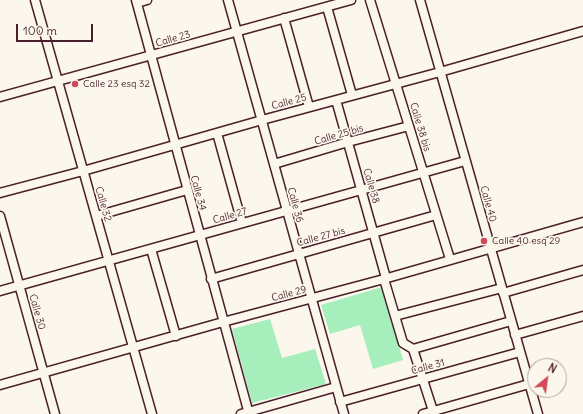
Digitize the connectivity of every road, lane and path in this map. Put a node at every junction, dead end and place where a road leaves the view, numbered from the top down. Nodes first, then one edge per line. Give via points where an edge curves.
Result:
1 (35, 0) edge
2 (147, 0) edge
3 (228, 0) edge
4 (351, 0) edge
5 (370, 0) edge
6 (420, 0) edge
7 (137, 1) edge
8 (327, 7) junction
9 (284, 18) junction
10 (583, 31) edge
11 (237, 32) junction
12 (151, 56) junction
13 (440, 72) junction
14 (58, 81) junction
15 (396, 83) junction
16 (352, 95) junction
17 (0, 97) edge
18 (336, 100) junction
19 (309, 107) junction
20 (262, 120) junction
21 (409, 126) junction
22 (217, 133) junction
23 (348, 142) junction
24 (175, 145) junction
25 (466, 161) junction
26 (274, 164) junction
27 (83, 171) junction
28 (423, 173) junction
29 (361, 189) junction
30 (187, 190) junction
31 (0, 193) edge
32 (286, 210) junction
33 (436, 215) junction
34 (0, 216) edge
35 (96, 216) junction
36 (583, 222) edge
37 (242, 223) junction
38 (374, 233) junction
39 (199, 235) junction
40 (151, 249) junction
41 (491, 249) junction
42 (298, 254) junction
43 (450, 259) junction
44 (109, 261) junction
45 (583, 270) edge
46 (211, 278) junction
47 (385, 278) junction
48 (19, 286) junction
49 (0, 291) edge
50 (502, 291) junction
51 (311, 298) junction
52 (395, 316) junction
53 (583, 316) edge
54 (511, 321) junction
55 (223, 322) junction
56 (515, 335) junction
57 (176, 336) junction
58 (133, 348) junction
59 (413, 349) junction
60 (520, 352) junction
61 (44, 373) junction
62 (527, 377) edge
63 (424, 378) junction
64 (0, 385) edge
65 (527, 385) edge
66 (336, 387) junction
67 (533, 398) edge
68 (340, 402) junction
69 (246, 413) edge
70 (433, 413) edge
71 (55, 414) edge
72 (152, 414) edge
73 (344, 414) edge
74 (423, 414) edge
75 (538, 414) edge

1 - 14 street, Calle 32
2 - 7 street
3 - 11 street, Calle 36
4 - 8 street, Calle 23
5 - 15 street, Calle 38 bis
6 - 13 street, Calle 40
7 - 12 street, Calle 34
8 - 9 street, Calle 23
8 - 16 street
9 - 11 street, Calle 23
9 - 19 street
10 - 13 street, Calle 25
11 - 12 street, Calle 23
11 - 20 street, Calle 36
12 - 14 street, Calle 23
12 - 24 street, Calle 34
13 - 15 street, Calle 25
13 - 25 street, Calle 40
14 - 17 street, Calle 23
14 - 27 street, Calle 32
15 - 16 street, Calle 25
15 - 21 street, Calle 38 bis
16 - 18 street, Calle 25
18 - 19 street, Calle 25
18 - 23 street, Calle 38
19 - 20 street, Calle 25
20 - 22 street, Calle 25
20 - 26 street, Calle 36
21 - 23 street, Calle 25 bis
21 - 28 street, Calle 38 bis
22 - 24 street, Calle 25
22 - 37 street
23 - 26 street, Calle 25 bis
23 - 29 street, Calle 38
24 - 27 street, Calle 25
24 - 30 street, Calle 34
25 - 28 street, Calle 27
25 - 41 street, Calle 40
26 - 32 street, Calle 36
27 - 31 street, Calle 25
27 - 35 street, Calle 32
28 - 29 street, Calle 27
28 - 33 street, Calle 38 bis
29 - 32 street, Calle 27
29 - 38 street, Calle 38
30 - 35 street
30 - 39 street, Calle 34
32 - 37 street, Calle 27
32 - 42 street, Calle 36
33 - 38 street, Calle 27 bis
33 - 43 street, Calle 38 bis
34 - 48 street, Calle 30
35 - 44 street, Calle 32
36 - 41 street, Calle 29
37 - 39 street, Calle 27
38 - 42 street, Calle 27 bis
38 - 47 street, Calle 38
39 - 40 street, Calle 27
39 - 46 street, Calle 34
40 - 44 street, Calle 27
40 - 57 street
41 - 43 street, Calle 29
41 - 50 street, Calle 40
42 - 46 street, Calle 27 bis
42 - 51 street, Calle 36
43 - 47 street, Calle 29
44 - 48 street, Calle 27
44 - 58 street, Calle 32
45 - 50 street
46 - 55 street, Calle 34
47 - 51 street, Calle 29
47 - 52 street, Calle 38
48 - 49 street, Calle 27
48 - 61 street, Calle 30
50 - 52 street
50 - 54 street, Calle 40
51 - 55 street, Calle 29
51 - 66 street, Calle 36
52 - 59 street, Calle 38 via 403,343
53 - 56 street
54 - 56 street, Calle 40
54 - 59 street
55 - 57 street, Calle 29
55 - 69 street, Calle 34
56 - 60 street, Calle 40
57 - 58 street, Calle 29
58 - 61 street, Calle 29
58 - 72 street, Calle 32
59 - 63 street, Calle 38
60 - 62 street, Calle 40
60 - 63 street, Calle 31
61 - 64 street, Calle 29
61 - 71 street, Calle 30
63 - 68 street, Calle 31
63 - 70 street, Calle 38
65 - 70 street
66 - 68 street, Calle 36
66 - 69 street
67 - 75 street, Calle 40
68 - 73 street, Calle 36
70 - 74 street

